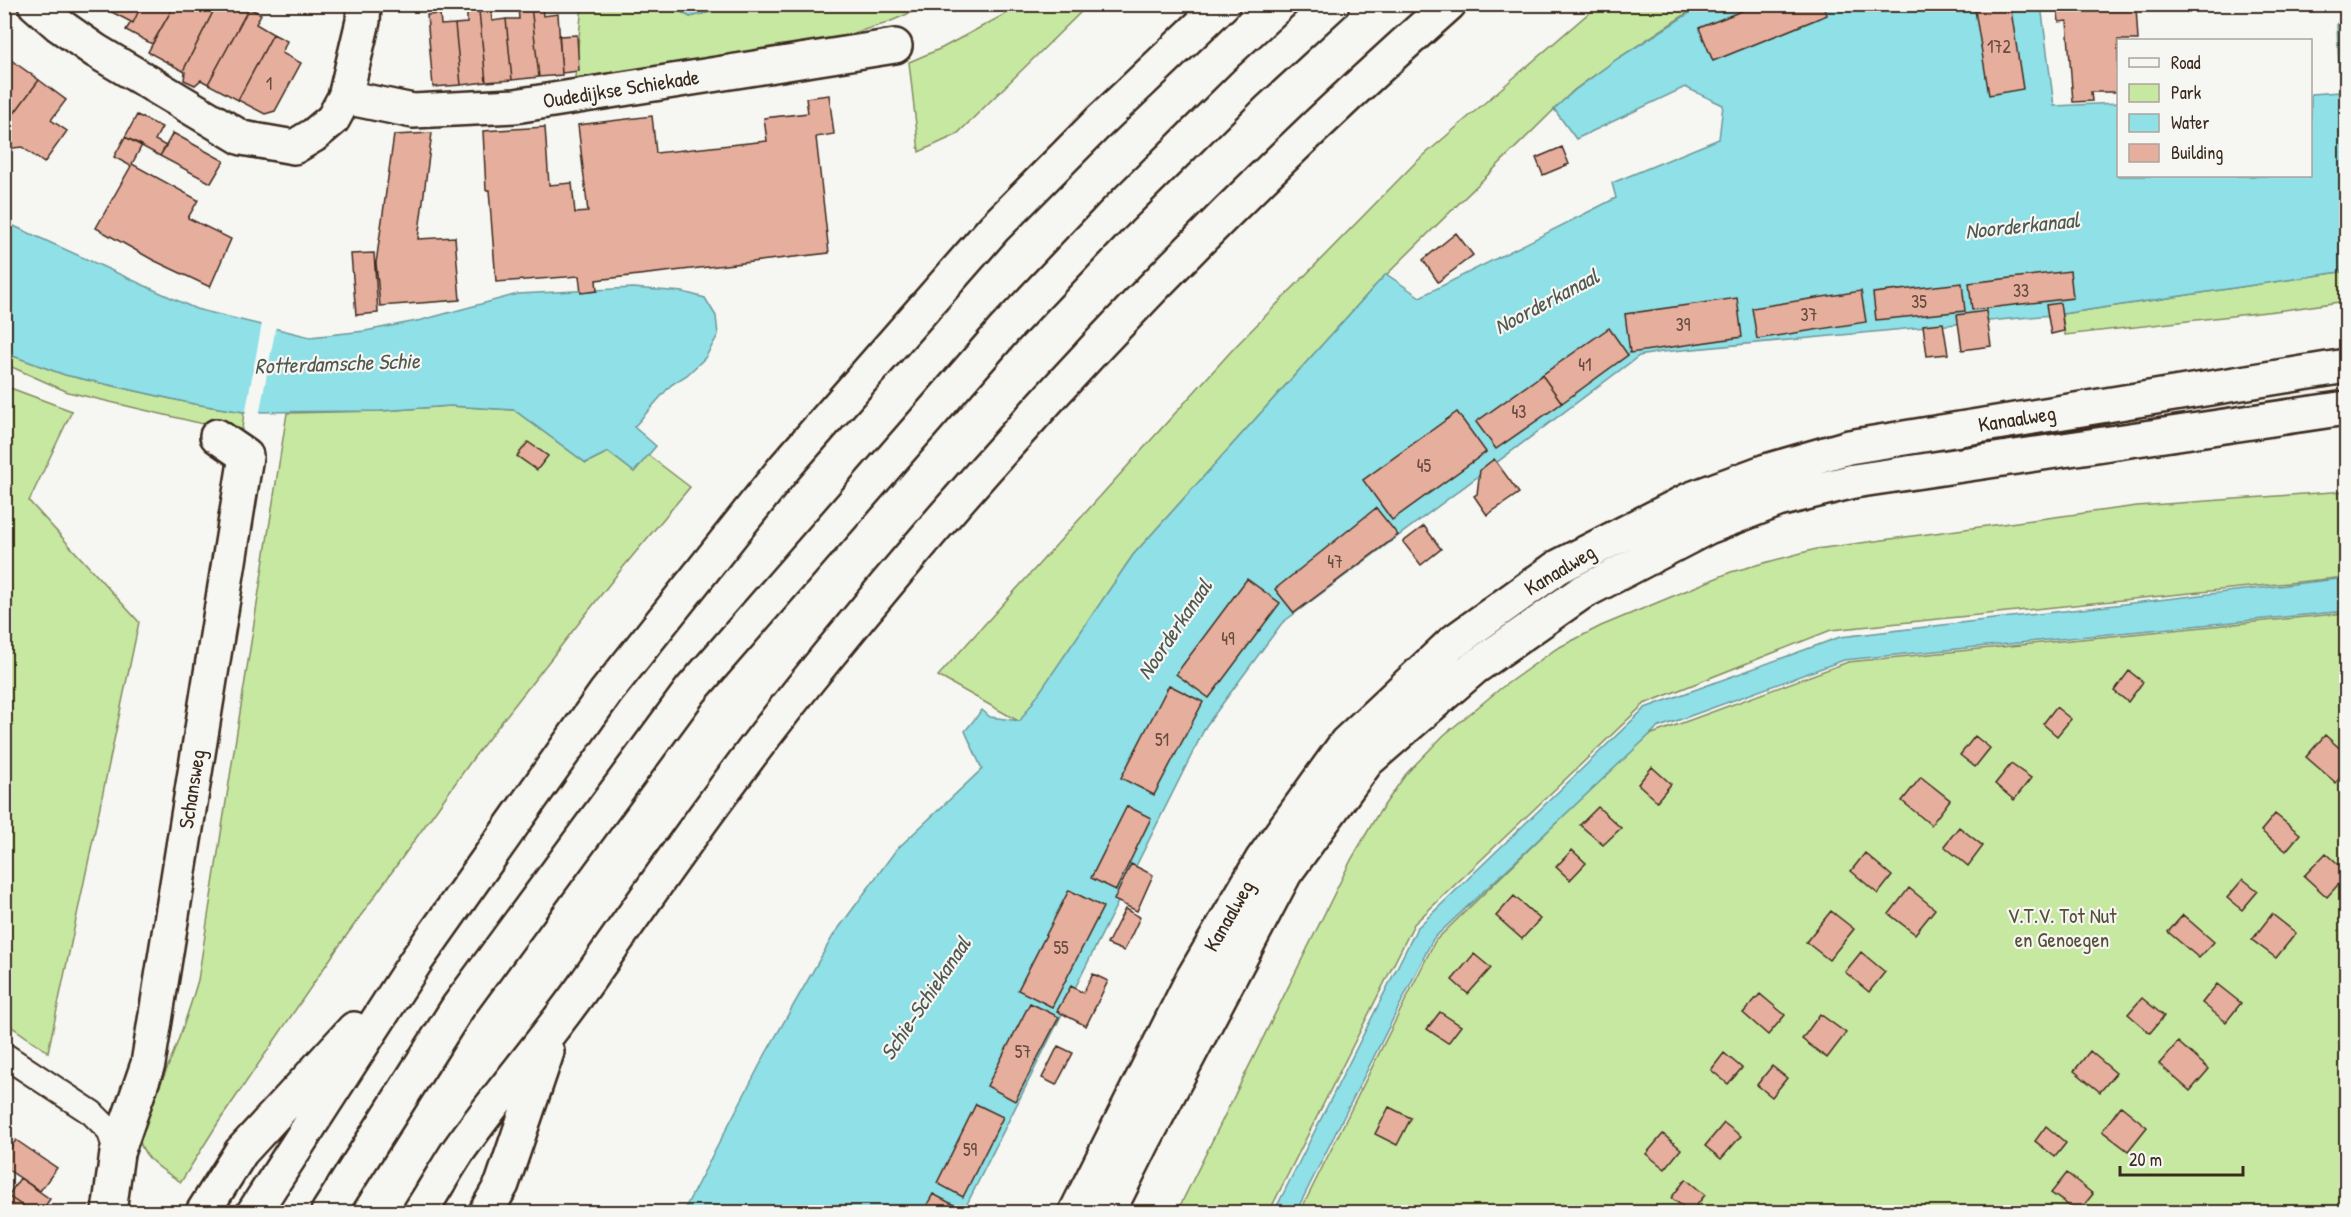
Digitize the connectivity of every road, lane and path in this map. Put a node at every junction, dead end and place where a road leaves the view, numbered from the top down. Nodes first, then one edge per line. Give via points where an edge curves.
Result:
1 (35, 4) edge
2 (364, 4) edge
3 (1223, 4) edge
4 (1332, 4) edge
5 (1449, 4) edge
6 (896, 45) dead end
7 (345, 97) junction
8 (2346, 366) edge
9 (2346, 408) edge
10 (217, 436) dead end
11 (416, 961) junction
12 (556, 1025) junction
13 (4, 1055) edge
14 (117, 1153) junction
15 (109, 1212) edge
16 (204, 1212) edge
17 (254, 1212) edge
18 (328, 1212) edge
19 (420, 1212) edge
20 (486, 1212) edge
21 (1076, 1212) edge
22 (1108, 1212) edge

1 - 7 main road via 96,51 242,138 294,147 333,119
2 - 7 main road
3 - 11 main road via 994,228 785,467 606,692
4 - 18 main road via 1111,217 1004,330 691,690 458,1007
5 - 12 main road via 1247,193 1116,325 968,490 818,668 689,837
6 - 7 main road, Oudedijkse Schiekade via 515,106 413,111
8 - 21 main road, Kanaalweg via 1849,447 1766,471 1691,499 1558,567 1452,643 1346,743 1262,860 1198,968
9 - 22 main road, Kanaalweg via 1854,481 1778,501 1708,527 1581,593 1474,668 1367,761 1285,873
10 - 14 main road, Schansweg via 246,456 148,1064
11 - 16 main road via 241,1152
11 - 17 main road
12 - 19 main road via 458,1152
12 - 20 main road via 502,1184
13 - 14 lane via 92,1113 109,1130
14 - 15 main road, Schansweg

